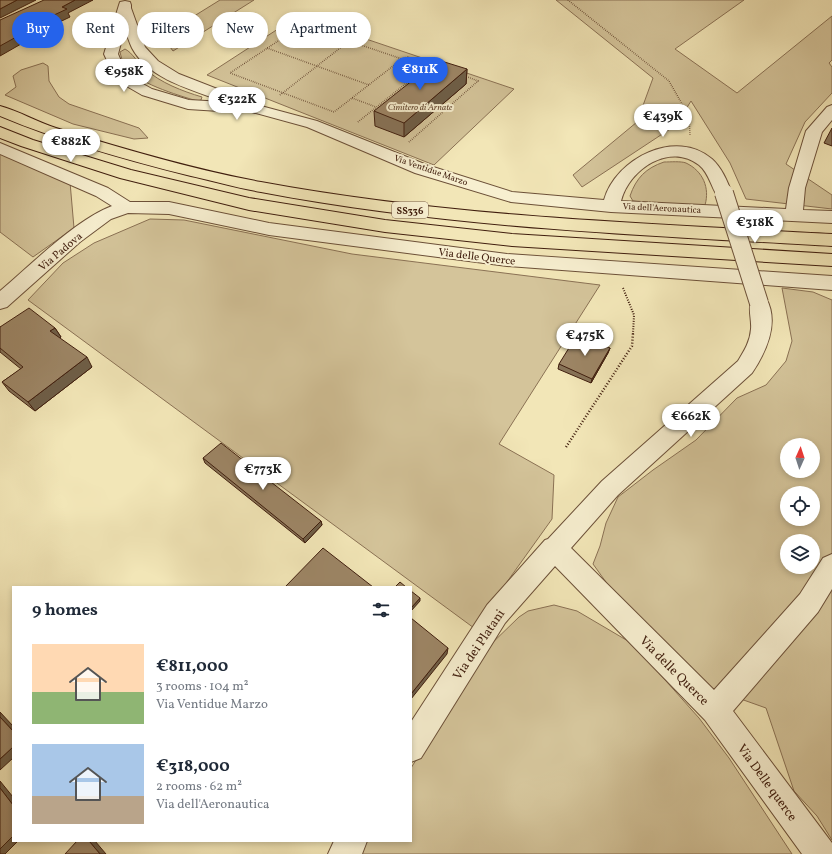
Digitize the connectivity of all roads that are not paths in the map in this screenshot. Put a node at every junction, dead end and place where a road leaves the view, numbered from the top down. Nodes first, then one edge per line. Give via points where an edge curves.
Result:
1 (125, 5) edge
2 (256, 109) junction
3 (832, 110) edge
4 (0, 111) edge
5 (0, 132) edge
6 (0, 148) edge
7 (611, 206) junction
8 (126, 207) junction
9 (794, 215) junction
10 (832, 217) edge
11 (832, 240) edge
12 (832, 260) edge
13 (832, 283) edge
14 (0, 302) edge
15 (554, 548) junction
16 (832, 566) edge
17 (715, 710) junction
18 (412, 746) edge
19 (351, 842) edge
20 (344, 854) edge
21 (821, 854) edge

1 - 2 street, Via Ventidue Marzo via 139,48 153,64 174,77
1 - 2 street, Via Ventidue Marzo via 111,54 121,76 148,92 188,104
2 - 7 street, Via Ventidue Marzo via 312,124 421,169 511,197
3 - 9 street via 814,131 797,188
4 - 11 highway, SS336 via 47,130 142,159 260,187 388,207 512,221
5 - 12 highway, SS336 via 126,174 250,204 385,226 512,240
6 - 8 street via 102,192
7 - 9 street, Via dell'Aeronautica
7 - 15 street, Via dei Platani, bridge via 618,186 646,159 665,152 685,153 697,156 711,168 724,193 759,303 761,336 755,352 745,367 610,488
8 - 13 street, Via delle Querce via 169,208 269,229 507,260
8 - 14 street, Via Padova via 105,215 74,238
9 - 10 street, Via dell'Aeronautica
15 - 17 street, Via delle Querce
15 - 18 street, Via dei Platani via 496,614
16 - 17 street, Via delle Querce via 808,603
17 - 21 street, Via Delle querce
19 - 20 street

